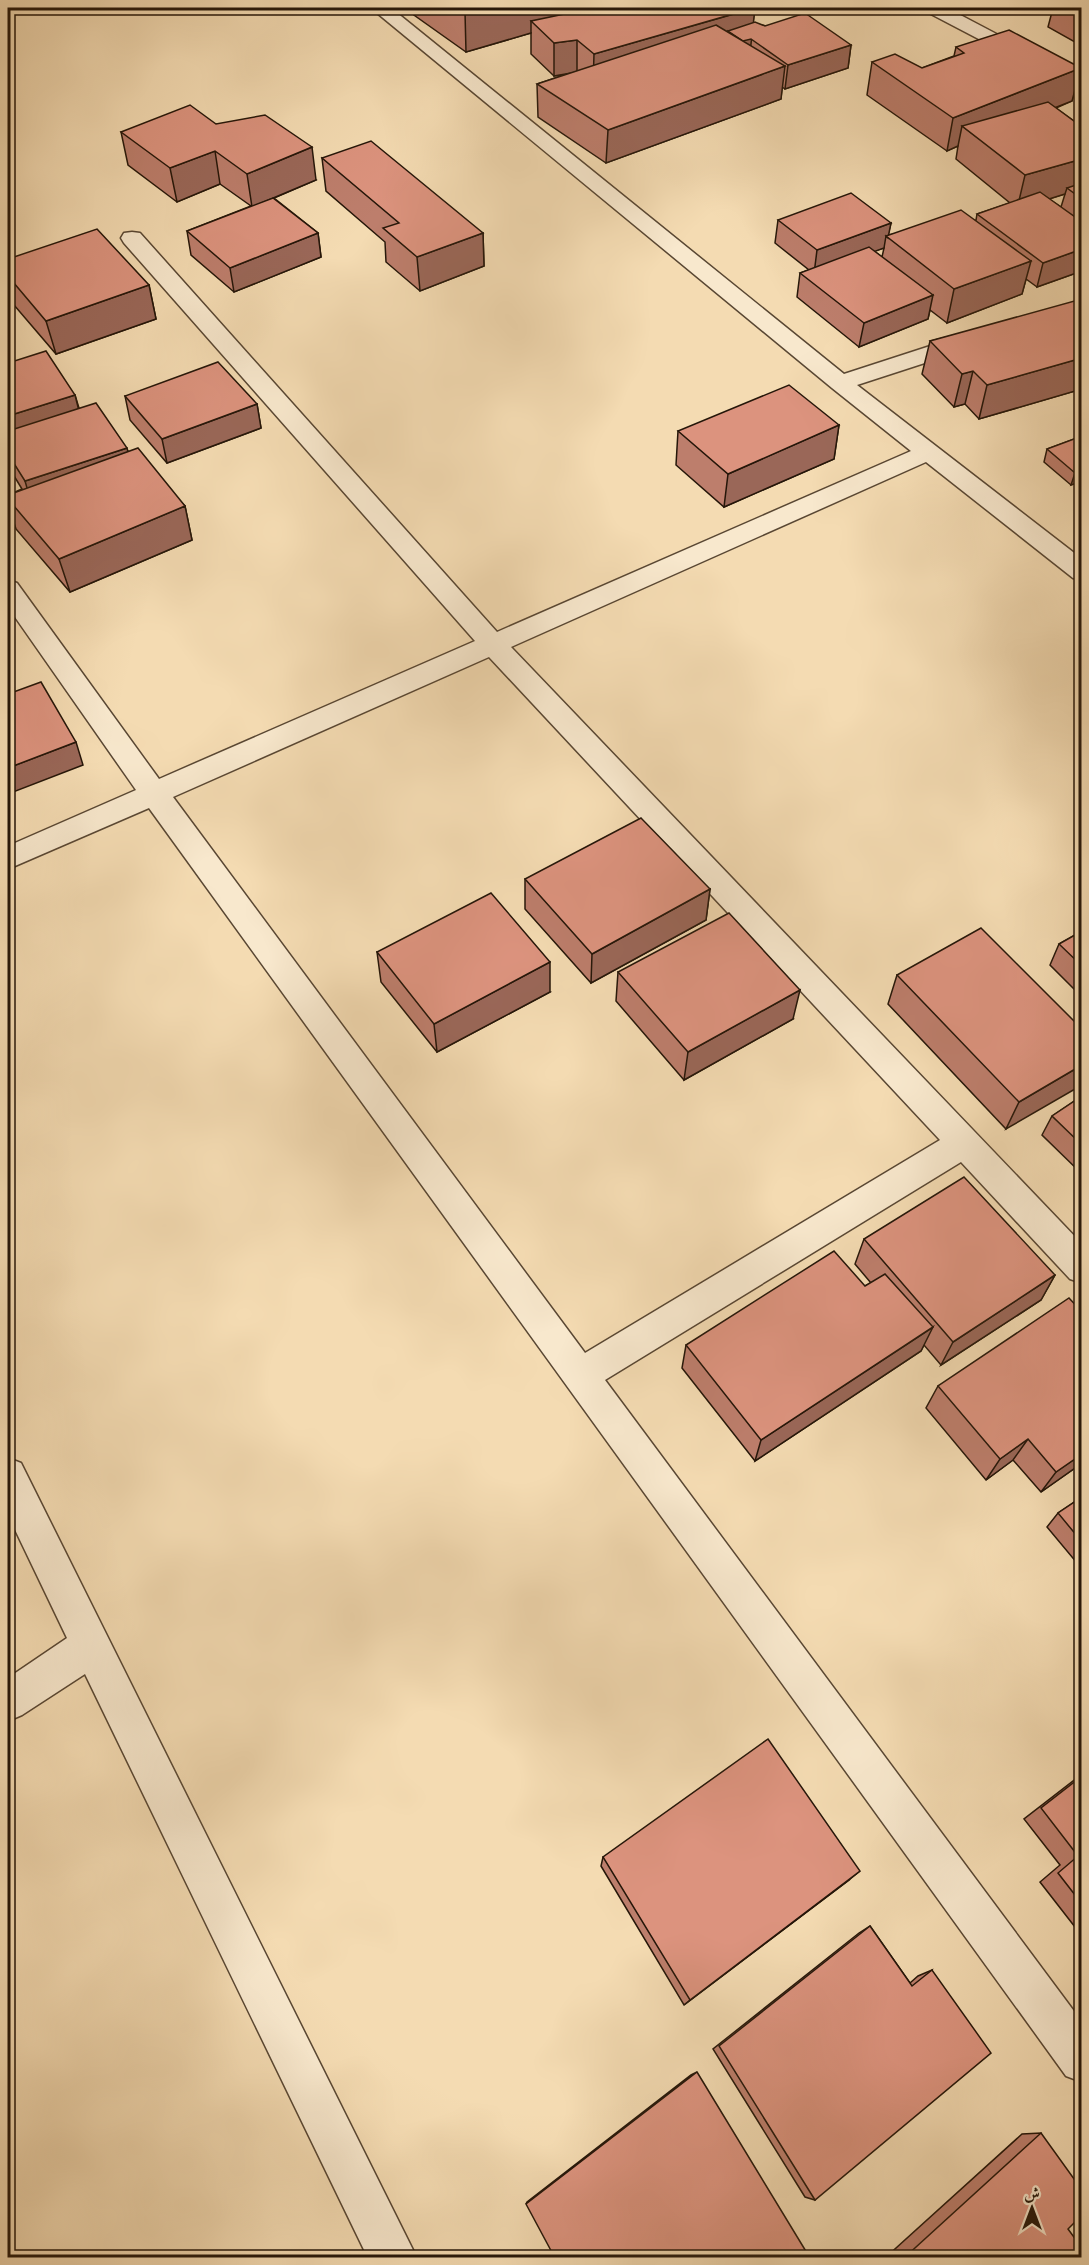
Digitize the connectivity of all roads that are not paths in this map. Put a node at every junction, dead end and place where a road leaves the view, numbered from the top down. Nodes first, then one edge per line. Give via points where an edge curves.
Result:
1 (380, 8) edge
2 (934, 8) edge
3 (1082, 87) edge
4 (132, 238) dead end
5 (993, 333) edge
6 (840, 383) junction
7 (928, 452) junction
8 (1082, 572) edge
9 (8, 590) edge
10 (492, 643) junction
11 (153, 792) junction
12 (8, 858) edge
13 (964, 1143) junction
14 (1082, 1268) edge
15 (579, 1375) junction
16 (8, 1476) edge
17 (91, 1646) junction
18 (8, 1701) edge
19 (1082, 2060) edge
20 (393, 2258) edge

1 - 6 street
2 - 3 street
4 - 10 street
5 - 6 street
6 - 7 street
7 - 8 street
7 - 10 street
9 - 11 street
10 - 11 street
10 - 13 street
11 - 12 street
11 - 15 street
13 - 14 street
13 - 15 street
15 - 19 street
16 - 17 street
17 - 18 street
17 - 20 street

